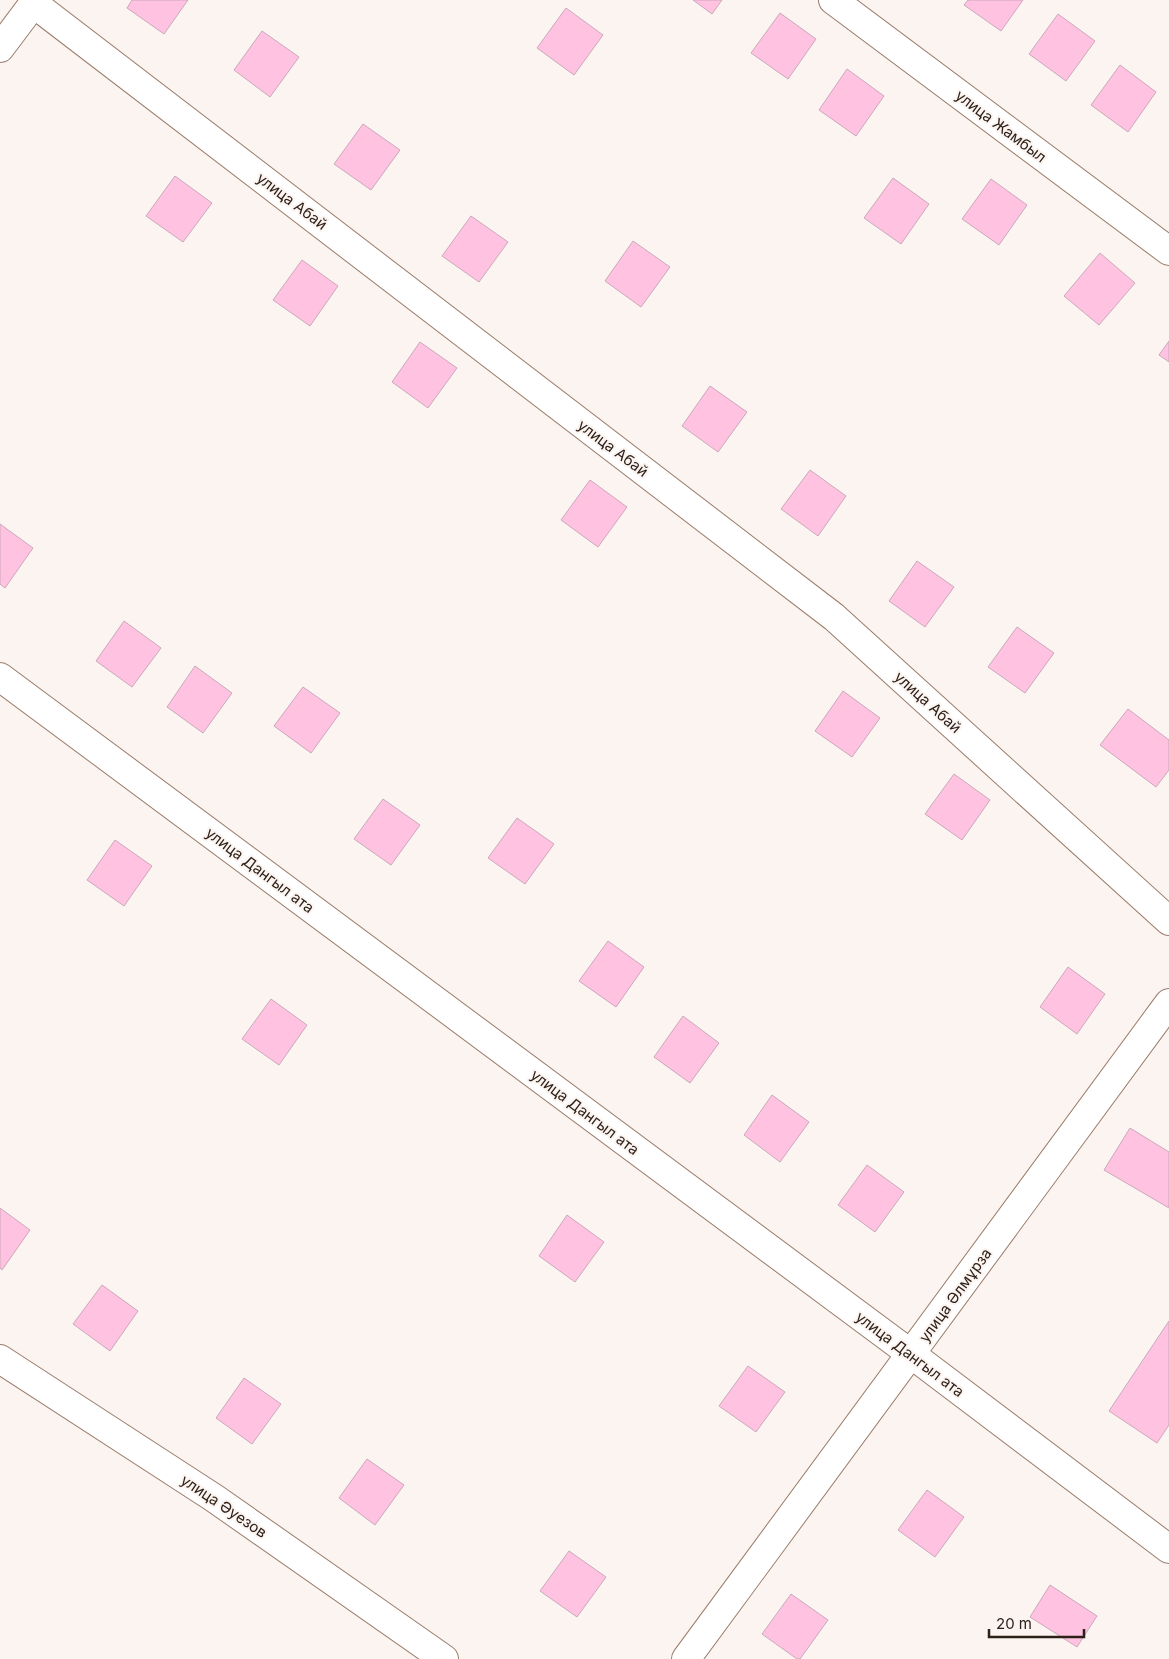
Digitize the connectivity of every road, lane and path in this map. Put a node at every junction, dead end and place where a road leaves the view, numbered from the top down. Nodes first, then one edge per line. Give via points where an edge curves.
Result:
1 (833, 0) edge
2 (35, 2) edge
3 (0, 48) edge
4 (1169, 251) edge
5 (0, 677) edge
6 (1169, 921) edge
7 (1169, 1003) edge
8 (911, 1354) junction
9 (0, 1359) edge
10 (1169, 1550) edge
11 (444, 1659) edge
12 (686, 1659) edge

1 - 4 street, улица Жамбыл
2 - 3 street
2 - 6 street, улица Абай via 834,617
5 - 8 street, улица Дангыл ата
7 - 8 street, улица Әлмұрза
8 - 10 street, улица Дангыл ата
8 - 12 street, улица Әлмұрза
9 - 11 street, улица Әуезов via 214,1498

